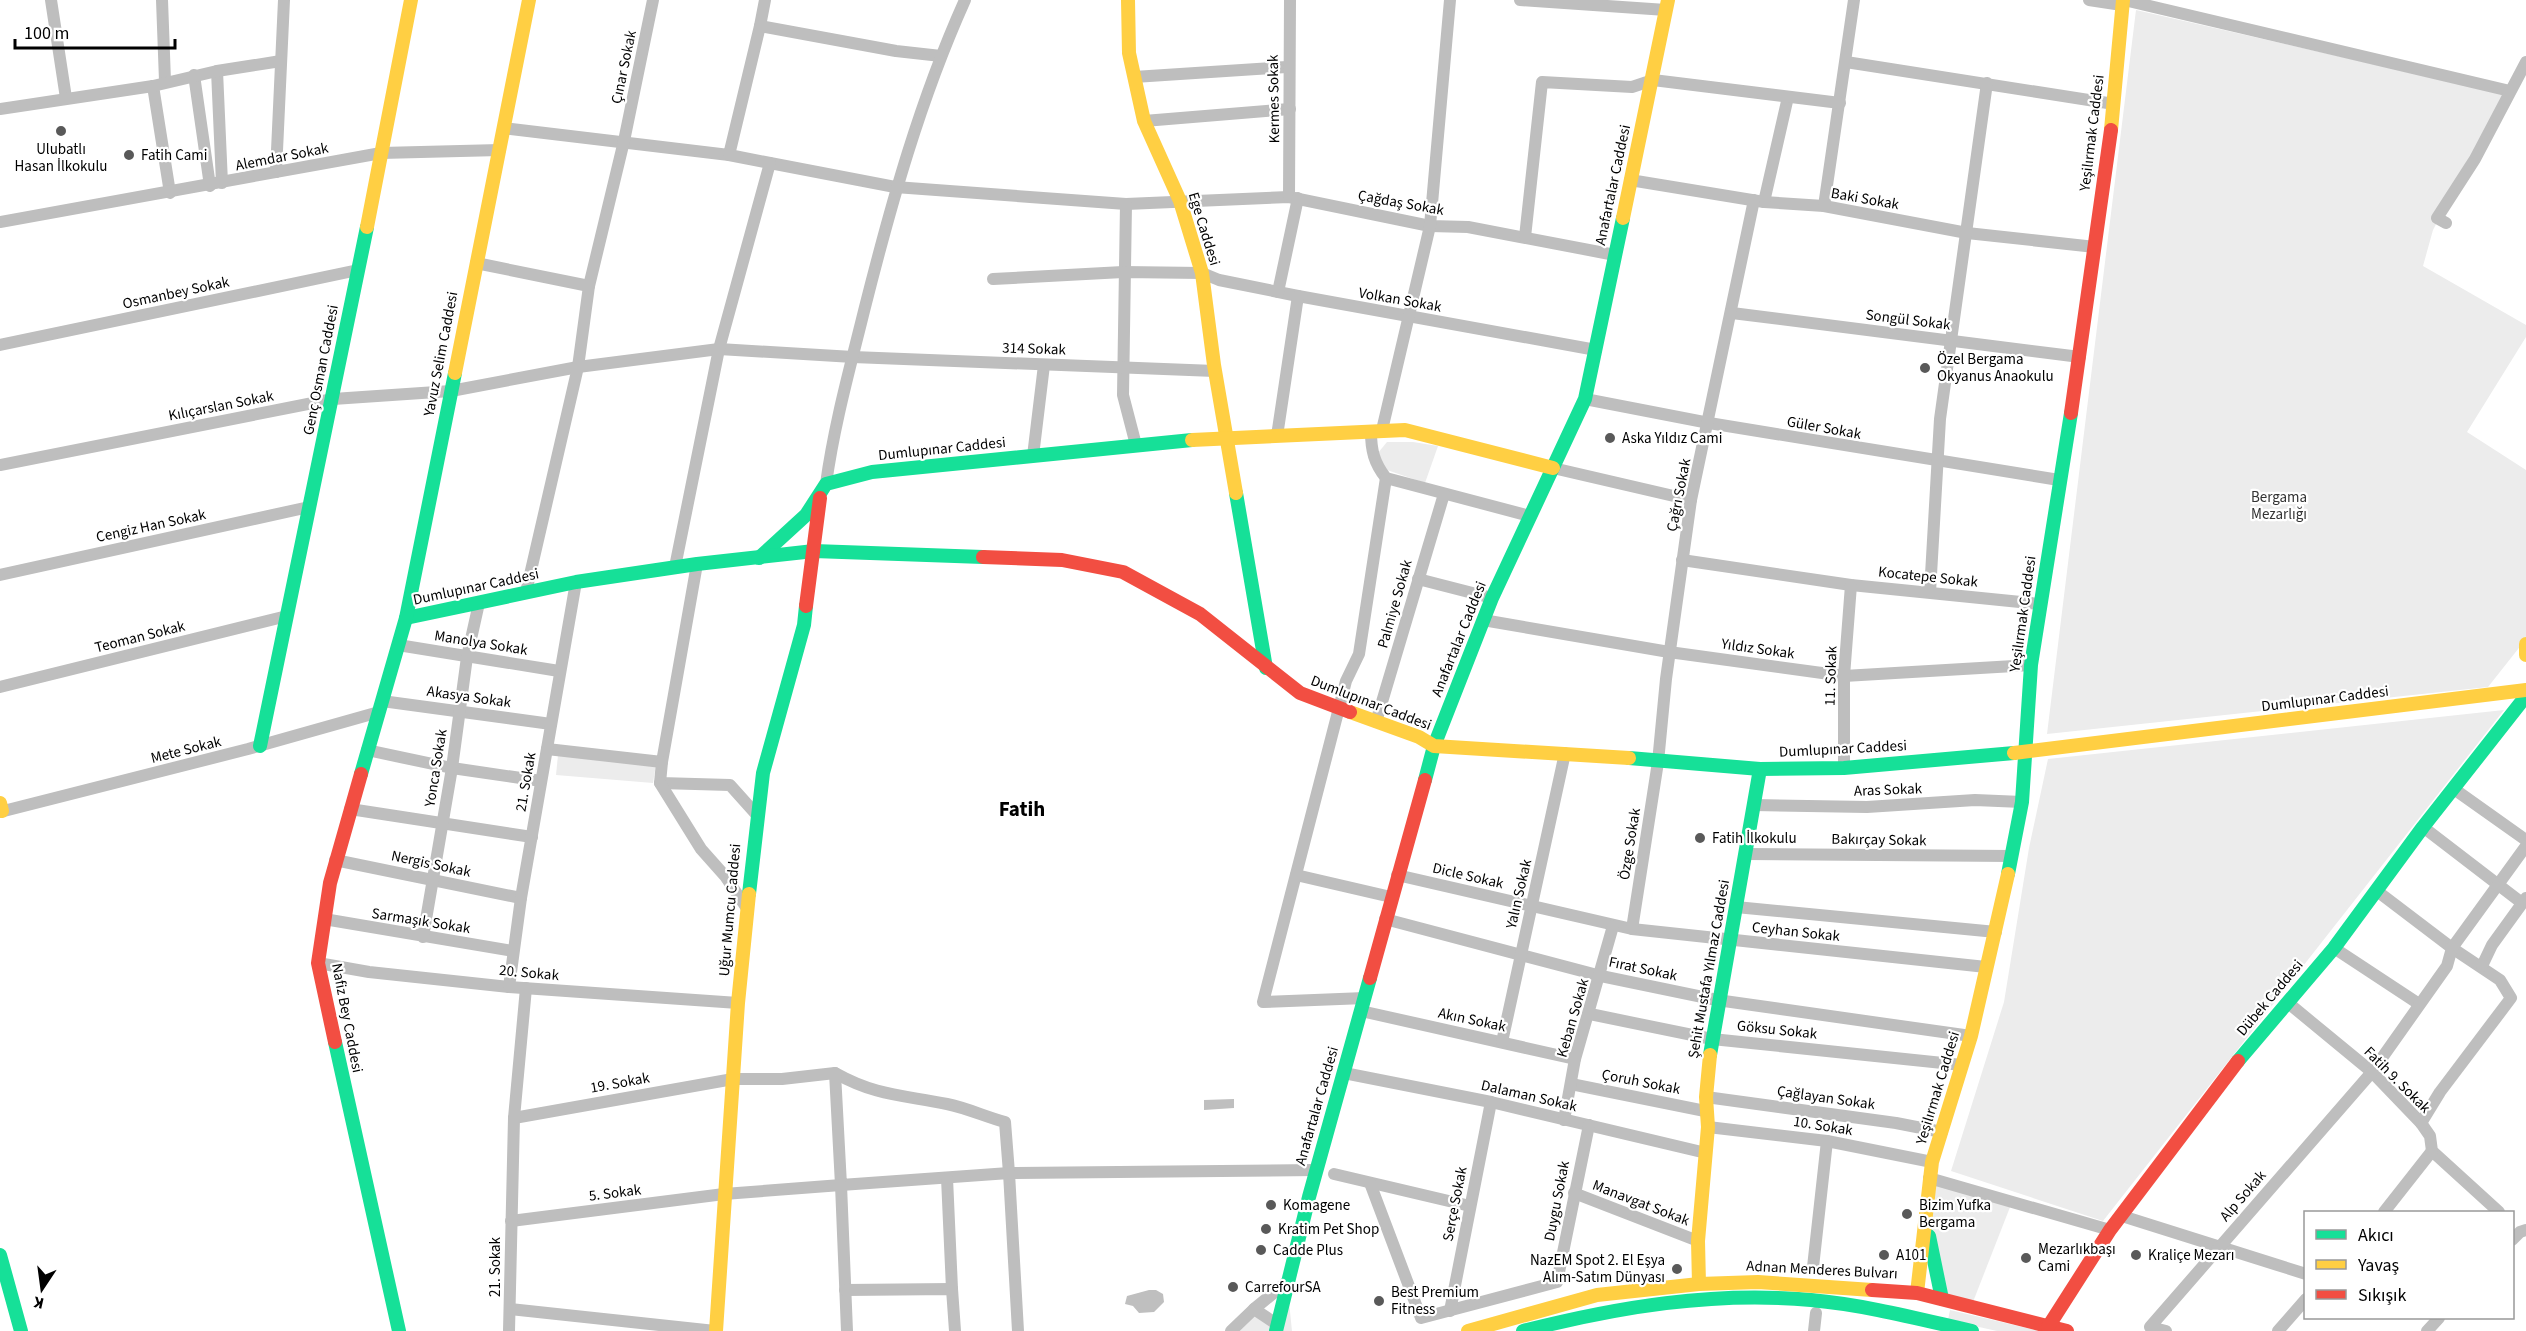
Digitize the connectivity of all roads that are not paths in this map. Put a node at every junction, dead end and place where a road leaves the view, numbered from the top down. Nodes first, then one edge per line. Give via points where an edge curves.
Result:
1 (51, 0) edge
2 (162, 0) edge
3 (284, 0) edge
4 (411, 0) edge
5 (529, 0) edge
6 (653, 0) edge
7 (764, 0) edge
8 (965, 0) edge
9 (1128, 0) edge
10 (1290, 0) edge
11 (1450, 0) edge
12 (1520, 0) edge
13 (1854, 0) edge
14 (2089, 0) edge
15 (1580, 2) edge
16 (2123, 2) edge
17 (1667, 5) edge
18 (760, 26) junction
19 (941, 56) junction
20 (281, 61) junction
21 (1846, 62) junction
22 (2526, 62) edge
23 (1287, 67) junction
24 (217, 70) junction
25 (194, 75) junction
26 (1134, 77) junction
27 (1653, 80) junction
28 (159, 83) junction
29 (1987, 83) junction
30 (2510, 91) junction
31 (1788, 97) junction
32 (66, 98) junction
33 (1840, 103) junction
34 (2114, 104) junction
35 (1290, 109) junction
36 (0, 110) edge
37 (1144, 121) junction
38 (503, 128) junction
39 (624, 141) junction
40 (500, 150) junction
41 (381, 153) junction
42 (729, 155) junction
43 (770, 163) junction
44 (276, 172) junction
45 (1630, 180) junction
46 (216, 185) junction
47 (895, 187) junction
48 (170, 193) junction
49 (1293, 198) junction
50 (1180, 201) junction
51 (1759, 201) junction
52 (1126, 204) junction
53 (1824, 206) junction
54 (0, 222) edge
55 (2446, 223) dead end
56 (1430, 226) junction
57 (1967, 233) junction
58 (1525, 237) junction
59 (2095, 247) junction
60 (1615, 255) junction
61 (476, 263) junction
62 (358, 270) junction
63 (1123, 272) junction
64 (1202, 273) junction
65 (993, 279) dead end
66 (589, 286) junction
67 (1278, 292) junction
68 (1298, 296) junction
69 (1732, 313) junction
70 (1408, 317) junction
71 (1949, 340) junction
72 (0, 345) edge
73 (719, 349) junction
74 (1596, 350) junction
75 (853, 357) junction
76 (2080, 357) junction
77 (1044, 365) junction
78 (578, 367) junction
79 (1123, 368) junction
80 (1215, 371) junction
81 (451, 391) junction
82 (333, 399) junction
83 (1586, 399) junction
84 (1709, 423) junction
85 (1377, 431) junction
86 (1277, 436) junction
87 (1227, 437) junction
88 (1136, 445) junction
89 (1033, 456) junction
90 (1938, 462) junction
91 (0, 465) edge
92 (1553, 468) junction
93 (1386, 478) junction
94 (2059, 480) junction
95 (826, 484) junction
96 (1444, 494) junction
97 (820, 498) junction
98 (1691, 500) junction
99 (309, 507) junction
100 (1530, 516) junction
101 (814, 551) junction
102 (759, 558) junction
103 (1682, 560) junction
104 (697, 564) junction
105 (675, 567) junction
106 (0, 575) edge
107 (1418, 579) junction
108 (576, 582) junction
109 (1851, 585) junction
110 (526, 592) junction
111 (1930, 592) junction
112 (1492, 598) junction
113 (479, 603) junction
114 (2040, 604) junction
115 (288, 616) junction
116 (406, 618) junction
117 (1483, 620) junction
118 (398, 645) junction
119 (1669, 652) junction
120 (467, 657) junction
121 (2031, 665) junction
122 (1266, 668) junction
123 (559, 671) junction
124 (1844, 676) junction
125 (0, 687) edge
126 (2526, 690) edge
127 (2526, 696) edge
128 (380, 706) junction
129 (1338, 709) junction
130 (459, 711) junction
131 (1376, 722) junction
132 (551, 724) junction
133 (260, 746) junction
134 (1434, 746) junction
135 (547, 749) junction
136 (367, 750) junction
137 (2024, 752) junction
138 (1565, 753) junction
139 (662, 762) junction
140 (1658, 762) junction
141 (452, 768) junction
142 (1844, 768) junction
143 (1760, 769) junction
144 (541, 781) junction
145 (660, 783) junction
146 (2454, 789) junction
147 (2022, 802) junction
148 (1754, 805) junction
149 (1, 808) edge
150 (350, 809) junction
151 (756, 814) junction
152 (442, 823) junction
153 (2423, 827) junction
154 (531, 837) junction
155 (2526, 840) edge
156 (2526, 846) edge
157 (1745, 854) junction
158 (2012, 856) junction
159 (335, 860) junction
160 (1296, 875) junction
161 (1397, 875) junction
162 (434, 880) junction
163 (2498, 886) junction
164 (2377, 891) junction
165 (1391, 897) junction
166 (521, 898) junction
167 (2524, 900) edge
168 (1532, 906) junction
169 (1736, 907) junction
170 (748, 909) junction
171 (324, 919) junction
172 (1385, 920) junction
173 (1613, 926) junction
174 (1632, 929) junction
175 (1996, 932) junction
176 (423, 937) junction
177 (1730, 940) junction
178 (2334, 948) junction
179 (2452, 948) junction
180 (513, 951) junction
181 (1521, 954) junction
182 (318, 963) junction
183 (2482, 966) junction
184 (1986, 967) junction
185 (1601, 976) junction
186 (509, 987) junction
187 (526, 988) junction
188 (1717, 1000) junction
189 (2287, 1002) junction
190 (738, 1003) junction
191 (2419, 1004) junction
192 (1363, 1005) junction
193 (1590, 1014) junction
194 (1971, 1036) junction
195 (1712, 1038) junction
196 (1502, 1042) junction
197 (1575, 1059) junction
198 (1962, 1065) junction
199 (1344, 1072) junction
200 (2372, 1072) junction
201 (836, 1073) junction
202 (733, 1079) junction
203 (1570, 1084) junction
204 (1491, 1102) junction
205 (1706, 1104) junction
206 (514, 1118) junction
207 (1564, 1120) junction
208 (2421, 1123) junction
209 (1588, 1125) junction
210 (1708, 1127) junction
211 (1942, 1132) junction
212 (1827, 1141) junction
213 (2432, 1151) junction
214 (1706, 1153) junction
215 (1932, 1162) junction
216 (1317, 1170) junction
217 (1009, 1173) junction
218 (1334, 1174) dead end
219 (947, 1178) junction
220 (1929, 1178) junction
221 (1370, 1183) junction
222 (841, 1185) junction
223 (1574, 1193) junction
224 (724, 1194) junction
225 (1470, 1206) junction
226 (2385, 1211) edge
227 (2498, 1211) edge
228 (2122, 1216) junction
229 (511, 1221) junction
230 (1926, 1225) junction
231 (2110, 1230) junction
232 (1698, 1241) junction
233 (2220, 1245) junction
234 (0, 1255) edge
235 (1813, 1267) dead end
236 (2304, 1273) edge
237 (1287, 1282) junction
238 (1699, 1284) junction
239 (952, 1289) junction
240 (845, 1290) junction
241 (1917, 1293) junction
242 (1942, 1299) junction
243 (2304, 1301) edge
244 (510, 1309) junction
245 (1254, 1309) junction
246 (1450, 1311) junction
247 (1816, 1313) dead end
248 (2436, 1319) edge
249 (1556, 1323) junction
250 (1913, 1325) edge
251 (1937, 1327) edge
252 (2048, 1327) junction
253 (1277, 1328) edge
254 (21, 1331) edge
255 (399, 1331) edge
256 (509, 1331) edge
257 (716, 1331) edge
258 (847, 1331) edge
259 (955, 1331) edge
260 (1018, 1331) edge
261 (1231, 1331) edge
262 (1292, 1331) edge
263 (1468, 1331) edge
264 (1523, 1331) edge
265 (1569, 1331) edge
266 (1814, 1331) edge
267 (1972, 1331) edge
268 (2067, 1331) edge
269 (2166, 1331) edge
270 (2278, 1331) edge
271 (2427, 1331) edge

1 - 32 street
2 - 28 street
3 - 20 street
4 - 41 street, Genç Osman Caddesi
5 - 38 street, Yavuz Selim Caddesi
6 - 39 street, Çınar Sokak
7 - 18 street
8 - 19 street
9 - 26 street, Ege Caddesi via 1129,53
10 - 23 street, Kermes Sokak
11 - 56 street
12 - 15 street
13 - 21 street
14 - 16 street
15 - 17 street
16 - 30 street
16 - 34 street, Yeşilırmak Caddesi
17 - 27 street, Anafartalar Caddesi
18 - 19 street
18 - 42 street
19 - 47 street
20 - 24 street
20 - 44 street
21 - 29 street
21 - 33 street
22 - 30 street
23 - 26 street
23 - 35 street, Kermes Sokak
24 - 25 street
24 - 46 street
25 - 28 street
25 - 46 street
26 - 37 street, Ege Caddesi
27 - 31 street
27 - 45 street, Anafartalar Caddesi
27 - 58 street via 1632,87 1542,82
28 - 32 street
28 - 48 street
29 - 34 street
29 - 57 street
30 - 55 street via 2475,159 2437,218
31 - 33 street
31 - 51 street, Çağrı Sokak
32 - 36 street
33 - 53 street
34 - 59 street, Yeşilırmak Caddesi
35 - 37 street
35 - 49 street, Kermes Sokak
37 - 50 street, Ege Caddesi
38 - 39 street, Çağdaş Sokak
38 - 40 street, Yavuz Selim Caddesi
39 - 42 street, Çağdaş Sokak
39 - 66 street, Çınar Sokak
40 - 41 street, Alemdar Sokak
40 - 61 street, Yavuz Selim Caddesi
41 - 44 street, Alemdar Sokak
41 - 62 street, Genç Osman Caddesi
42 - 43 street, Çağdaş Sokak
43 - 47 street, Çağdaş Sokak
43 - 73 street
44 - 46 street, Alemdar Sokak
45 - 51 street, Baki Sokak
45 - 60 street, Anafartalar Caddesi
46 - 48 street, Alemdar Sokak
47 - 52 street, Çağdaş Sokak
47 - 75 street
48 - 54 street, Alemdar Sokak
49 - 50 street, Çağdaş Sokak
49 - 56 street, Çağdaş Sokak
49 - 67 street, Kermes Sokak
50 - 52 street, Çağdaş Sokak
50 - 64 street, Ege Caddesi
51 - 53 street, Baki Sokak
51 - 69 street, Çağrı Sokak
52 - 63 street
53 - 57 street, Baki Sokak
56 - 58 street, Çağdaş Sokak via 1468,227
56 - 70 street
57 - 59 street, Baki Sokak
57 - 71 street
58 - 60 street, Çağdaş Sokak
59 - 76 street, Yeşilırmak Caddesi
60 - 74 street, Anafartalar Caddesi
61 - 66 street
61 - 81 street, Yavuz Selim Caddesi
62 - 72 street, Osmanbey Sokak
62 - 82 street, Genç Osman Caddesi
63 - 64 street, Volkan Sokak
63 - 65 street, Volkan Sokak
63 - 79 street
64 - 67 street, Volkan Sokak
64 - 80 street, Ege Caddesi
66 - 78 street, Çınar Sokak
67 - 68 street, Volkan Sokak
68 - 70 street, Volkan Sokak
68 - 86 street
69 - 71 street, Songül Sokak
69 - 84 street, Çağrı Sokak
70 - 74 street, Volkan Sokak
70 - 85 street
71 - 76 street, Songül Sokak
71 - 90 street
73 - 75 street, 314 Sokak
73 - 78 street, Kılıçarslan Sokak
73 - 105 street
74 - 83 street, Anafartalar Caddesi
75 - 77 street, 314 Sokak
75 - 95 street
76 - 94 street, Yeşilırmak Caddesi
77 - 79 street, 314 Sokak
77 - 89 street
78 - 81 street, Kılıçarslan Sokak
78 - 110 street, Çınar Sokak
79 - 80 street, 314 Sokak
79 - 88 street via 1122,395
80 - 87 street, Ege Caddesi
81 - 82 street, Kılıçarslan Sokak
81 - 116 street, Yavuz Selim Caddesi
82 - 91 street, Kılıçarslan Sokak
82 - 99 street, Genç Osman Caddesi
83 - 84 street, Güler Sokak
83 - 92 street, Anafartalar Caddesi
84 - 90 street, Güler Sokak
84 - 98 street, Çağrı Sokak
85 - 86 street, Dumlupınar Caddesi
85 - 92 street, Dumlupınar Caddesi via 1405,430
85 - 93 street via 1371,447
86 - 87 street, Dumlupınar Caddesi
87 - 88 street, Dumlupınar Caddesi
87 - 122 street
88 - 89 street, Dumlupınar Caddesi
89 - 95 street, Dumlupınar Caddesi via 872,472
90 - 94 street, Güler Sokak
90 - 111 street
92 - 98 street
92 - 100 street, Anafartalar Caddesi
93 - 96 street
93 - 129 street via 1359,654
94 - 114 street, Yeşilırmak Caddesi
95 - 97 street
96 - 100 street
96 - 107 street, Palmiye Sokak
97 - 101 street, Uğur Mumcu Caddesi
97 - 102 street via 786,536
98 - 103 street, Çağrı Sokak
99 - 106 street, Cengiz Han Sokak
99 - 115 street, Genç Osman Caddesi
100 - 112 street, Anafartalar Caddesi
101 - 102 street, Dumlupınar Caddesi
101 - 122 street, Dumlupınar Caddesi via 1041,558 1123,572 1200,614
101 - 151 street, Uğur Mumcu Caddesi via 804,625 763,773
102 - 104 street, Dumlupınar Caddesi
103 - 109 street, Kocatepe Sokak
103 - 119 street, Çağrı Sokak
104 - 105 street, Dumlupınar Caddesi
104 - 139 street
105 - 108 street, Dumlupınar Caddesi
107 - 112 street
107 - 131 street, Palmiye Sokak
108 - 110 street, Dumlupınar Caddesi
108 - 123 street, 21. Sokak
109 - 111 street, Kocatepe Sokak
109 - 124 street, 11. Sokak
110 - 113 street, Dumlupınar Caddesi
111 - 114 street, Kocatepe Sokak
112 - 117 street, Anafartalar Caddesi
113 - 116 street, Dumlupınar Caddesi
113 - 120 street, Yonca Sokak
114 - 121 street, Yeşilırmak Caddesi
115 - 125 street, Teoman Sokak
115 - 133 street, Genç Osman Caddesi
116 - 118 street, Yavuz Selim Caddesi
117 - 119 street, Yıldız Sokak
117 - 134 street, Anafartalar Caddesi
118 - 120 street, Manolya Sokak
118 - 128 street, Yavuz Selim Caddesi
119 - 124 street, Yıldız Sokak
119 - 140 street, Çağrı Sokak
120 - 123 street, Manolya Sokak
120 - 130 street, Yonca Sokak
121 - 124 street, Yıldız Sokak
121 - 137 street, Yeşilırmak Caddesi
122 - 129 street, Dumlupınar Caddesi via 1300,693
123 - 132 street, 21. Sokak
124 - 142 street, 11. Sokak
126 - 137 street, Dumlupınar Caddesi
127 - 146 street, Dübek Caddesi
128 - 130 street, Akasya Sokak
128 - 133 street, Mete Sokak
128 - 136 street, Nafiz Bey Caddesi
129 - 131 street, Dumlupınar Caddesi
129 - 160 street
130 - 132 street, Akasya Sokak
130 - 141 street, Yonca Sokak
131 - 134 street, Dumlupınar Caddesi
132 - 135 street, 21. Sokak
133 - 149 street, Mete Sokak
134 - 138 street, Dumlupınar Caddesi
134 - 161 street, Anafartalar Caddesi
135 - 139 street
135 - 144 street, 21. Sokak
136 - 141 street
136 - 150 street, Nafiz Bey Caddesi
137 - 142 street, Dumlupınar Caddesi
137 - 147 street, Yeşilırmak Caddesi
138 - 140 street, Dumlupınar Caddesi
138 - 168 street, Yalın Sokak
139 - 145 street
140 - 143 street, Dumlupınar Caddesi
140 - 174 street, Özge Sokak
141 - 144 street
141 - 152 street, Yonca Sokak
142 - 143 street, Dumlupınar Caddesi
143 - 148 street, Şehit Mustafa Yılmaz Caddesi
144 - 154 street, 21. Sokak
145 - 151 street via 730,785
145 - 170 street via 701,849
146 - 153 street, Dübek Caddesi
146 - 155 street
147 - 148 street, Aras Sokak via 1867,807
147 - 158 street, Yeşilırmak Caddesi
148 - 157 street, Şehit Mustafa Yılmaz Caddesi
150 - 152 street
150 - 159 street, Nafiz Bey Caddesi
151 - 170 street, Uğur Mumcu Caddesi
152 - 154 street
152 - 162 street, Yonca Sokak
153 - 163 street
153 - 164 street, Dübek Caddesi
154 - 166 street, 21. Sokak
156 - 163 street, Alp Sokak
157 - 158 street, Bakırçay Sokak
157 - 169 street, Şehit Mustafa Yılmaz Caddesi
158 - 175 street, Yeşilırmak Caddesi
159 - 162 street, Nergis Sokak
159 - 171 street, Nafiz Bey Caddesi
160 - 165 street
160 - 192 street, Akın Sokak via 1263,1002
161 - 165 street, Anafartalar Caddesi
161 - 168 street, Dicle Sokak
162 - 166 street, Nergis Sokak
162 - 176 street, Yonca Sokak
163 - 167 street
163 - 179 street, Alp Sokak
164 - 178 street, Dübek Caddesi
164 - 179 street
165 - 172 street, Anafartalar Caddesi
166 - 180 street, 21. Sokak
167 - 183 street
168 - 173 street, Ceyhan Sokak
168 - 181 street, Yalın Sokak
169 - 175 street
169 - 177 street, Şehit Mustafa Yılmaz Caddesi
170 - 190 street, Uğur Mumcu Caddesi
171 - 176 street, Sarmaşık Sokak
171 - 182 street, Nafiz Bey Caddesi
172 - 181 street, Fırat Sokak
172 - 192 street, Anafartalar Caddesi
173 - 174 street, Ceyhan Sokak
173 - 185 street, Keban Sokak
174 - 177 street, Ceyhan Sokak
175 - 184 street, Yeşilırmak Caddesi
176 - 180 street, Sarmaşık Sokak
177 - 184 street, Ceyhan Sokak
177 - 188 street, Şehit Mustafa Yılmaz Caddesi
178 - 189 street, Dübek Caddesi
178 - 191 street
179 - 183 street
179 - 191 street, Alp Sokak via 2447,966
180 - 186 street, 21. Sokak
181 - 185 street, Fırat Sokak
181 - 196 street, Yalın Sokak
182 - 186 street, 20. Sokak
182 - 255 street, Nafiz Bey Caddesi
183 - 208 street via 2500,980 2511,998
184 - 194 street, Yeşilırmak Caddesi
185 - 188 street, Fırat Sokak
185 - 193 street, Keban Sokak
186 - 187 street, 20. Sokak
187 - 190 street, 20. Sokak
187 - 206 street, 21. Sokak
188 - 194 street, Fırat Sokak
188 - 195 street, Şehit Mustafa Yılmaz Caddesi
189 - 200 street, Fatih 9. Sokak
189 - 228 street, Dübek Caddesi
190 - 202 street, Uğur Mumcu Caddesi
191 - 200 street, Alp Sokak
192 - 196 street, Akın Sokak
192 - 199 street, Anafartalar Caddesi
193 - 195 street, Göksu Sokak
193 - 197 street, Keban Sokak
194 - 198 street, Yeşilırmak Caddesi
195 - 198 street, Göksu Sokak
195 - 205 street, Şehit Mustafa Yılmaz Caddesi
196 - 197 street, Akın Sokak
197 - 203 street, Keban Sokak
198 - 211 street, Yeşilırmak Caddesi
199 - 204 street, Dalaman Sokak
199 - 216 street, Anafartalar Caddesi
200 - 208 street, Fatih 9. Sokak
200 - 233 street, Alp Sokak
201 - 202 street, 19. Sokak
201 - 217 street via 861,1087 896,1097 950,1104 1005,1122
201 - 222 street
202 - 206 street, 19. Sokak
202 - 224 street, Uğur Mumcu Caddesi
203 - 205 street, Çoruh Sokak
203 - 207 street, Keban Sokak
204 - 207 street, Dalaman Sokak
204 - 225 street, Serçe Sokak
205 - 210 street, Şehit Mustafa Yılmaz Caddesi
205 - 211 street, Çağlayan Sokak via 1896,1123
206 - 229 street, 21. Sokak
207 - 209 street, Dalaman Sokak
208 - 213 street, Fatih 9. Sokak via 2430,1136
209 - 214 street, Dalaman Sokak
209 - 223 street, Duygu Sokak
210 - 212 street, 10. Sokak
210 - 214 street, Şehit Mustafa Yılmaz Caddesi
211 - 215 street, Yeşilırmak Caddesi
212 - 215 street, 10. Sokak
212 - 235 street
213 - 226 street
213 - 227 street, Fatih 9. Sokak
214 - 232 street, Şehit Mustafa Yılmaz Caddesi
215 - 220 street, Yeşilırmak Caddesi
216 - 217 street, 5. Sokak
216 - 237 street, Anafartalar Caddesi
217 - 219 street, 5. Sokak
217 - 260 street
218 - 221 street
219 - 222 street, 5. Sokak
219 - 239 street
220 - 230 street, Yeşilırmak Caddesi
220 - 231 street
221 - 225 street
221 - 246 street via 1421,1318
222 - 224 street, 5. Sokak
222 - 240 street
223 - 232 street, Manavgat Sokak
223 - 246 street, Duygu Sokak via 1557,1282
224 - 229 street, 5. Sokak
224 - 257 street, Uğur Mumcu Caddesi
225 - 246 street, Serçe Sokak
228 - 231 street, Dübek Caddesi
228 - 233 street
229 - 244 street, 21. Sokak
230 - 241 street, Yeşilırmak Caddesi
230 - 242 street, Yeşilırmak Caddesi
231 - 252 street, Dübek Caddesi
232 - 238 street, Şehit Mustafa Yılmaz Caddesi
233 - 236 street
233 - 269 street, Alp Sokak via 2150,1327
234 - 254 street
237 - 245 street
237 - 253 street, Anafartalar Caddesi
237 - 262 street
238 - 241 street, Adnan Menderes Bulvarı via 1799,1283
238 - 263 street, Adnan Menderes Bulvarı via 1597,1295
239 - 240 street
239 - 259 street
240 - 258 street
241 - 242 street, Adnan Menderes Bulvarı
241 - 250 street, Yeşilırmak Caddesi
242 - 251 street, Yeşilırmak Caddesi
242 - 252 street, Adnan Menderes Bulvarı
243 - 270 street
244 - 256 street, 21. Sokak
244 - 257 street
245 - 253 street
245 - 261 street
247 - 266 street
248 - 271 street
249 - 250 street, Adnan Menderes Bulvarı via 1654,1303 1766,1298 1818,1301
249 - 264 street, Adnan Menderes Bulvarı
249 - 265 street
250 - 251 street, Adnan Menderes Bulvarı
251 - 267 street, Adnan Menderes Bulvarı
252 - 268 street, Adnan Menderes Bulvarı

